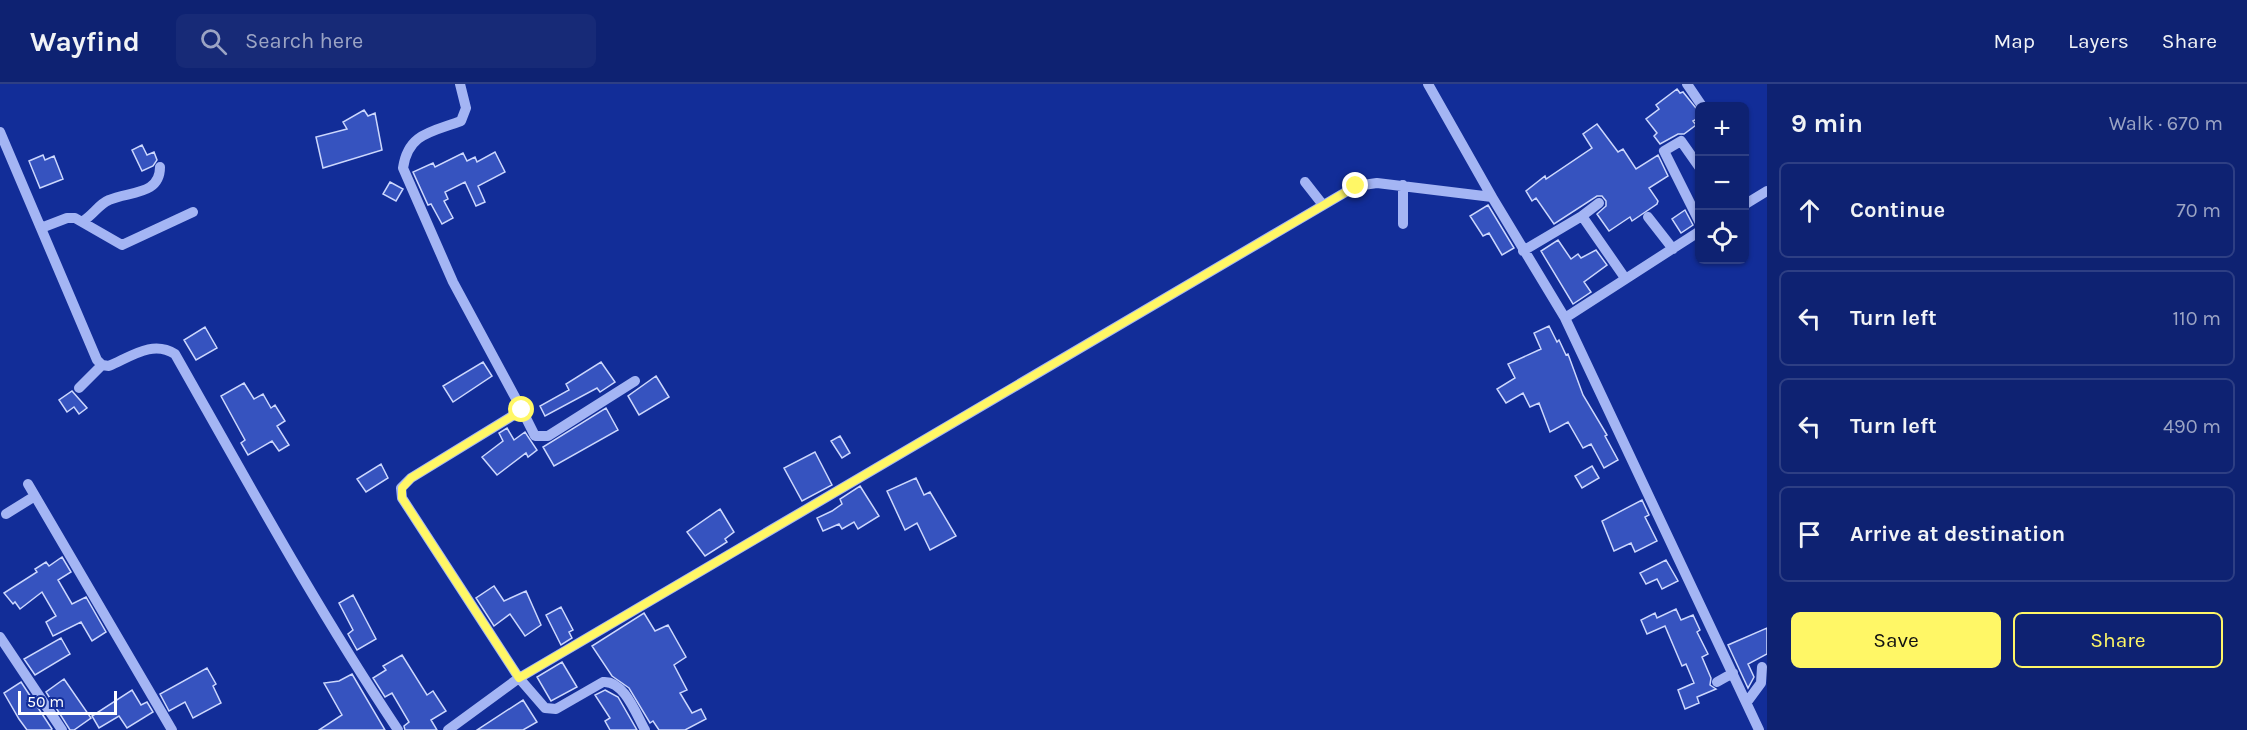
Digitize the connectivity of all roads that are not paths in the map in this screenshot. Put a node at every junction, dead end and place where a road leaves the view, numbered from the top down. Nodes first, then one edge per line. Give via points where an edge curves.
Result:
1 (460, 84) edge
2 (1428, 84) edge
3 (1687, 84) edge
4 (1699, 102) edge
5 (0, 132) edge
6 (1695, 161) edge
7 (160, 167) dead end
8 (1305, 182) dead end
9 (1403, 186) junction
10 (1767, 191) edge
11 (1492, 198) junction
12 (1749, 200) edge
13 (1599, 203) dead end
14 (1323, 205) junction
15 (193, 212) dead end
16 (1695, 213) edge
17 (1582, 216) junction
18 (1648, 217) dead end
19 (83, 220) junction
20 (1403, 224) dead end
21 (41, 228) junction
22 (1695, 234) edge
23 (1673, 249) junction
24 (1522, 250) junction
25 (1625, 278) junction
26 (1565, 318) junction
27 (102, 365) junction
28 (635, 381) dead end
29 (79, 388) dead end
30 (522, 410) junction
31 (28, 484) dead end
32 (35, 496) junction
33 (6, 514) dead end
34 (0, 638) edge
35 (1762, 667) dead end
36 (1733, 673) junction
37 (519, 678) junction
38 (1717, 682) dead end
39 (1747, 702) junction
40 (62, 730) edge
41 (172, 730) edge
42 (398, 730) edge
43 (448, 730) edge
44 (645, 730) edge
45 (1760, 730) edge

1 - 30 street via 466,108 462,121 416,138 406,151 403,168 453,282
2 - 11 street
3 - 4 street
5 - 21 street
6 - 16 street via 1681,141 1664,152
7 - 19 street via 160,176 152,187 111,199
8 - 14 street
9 - 11 street
9 - 14 street via 1356,186
9 - 20 street
10 - 12 street
11 - 24 street
13 - 17 street
14 - 37 street
15 - 19 street via 122,245
17 - 24 street
17 - 25 street
18 - 23 street
19 - 21 street via 67,218
21 - 27 street
22 - 23 street
23 - 25 street
24 - 26 street
25 - 26 street
26 - 36 street
27 - 29 street
27 - 42 street via 109,366 155,346 176,354 254,494
28 - 30 street via 548,436 535,436
30 - 37 street via 411,478 402,488 402,498
31 - 32 street
32 - 33 street
32 - 41 street
34 - 40 street
35 - 39 street via 1761,683
36 - 38 street
36 - 39 street
37 - 43 street
37 - 44 street via 550,709 610,681 619,686
39 - 45 street

